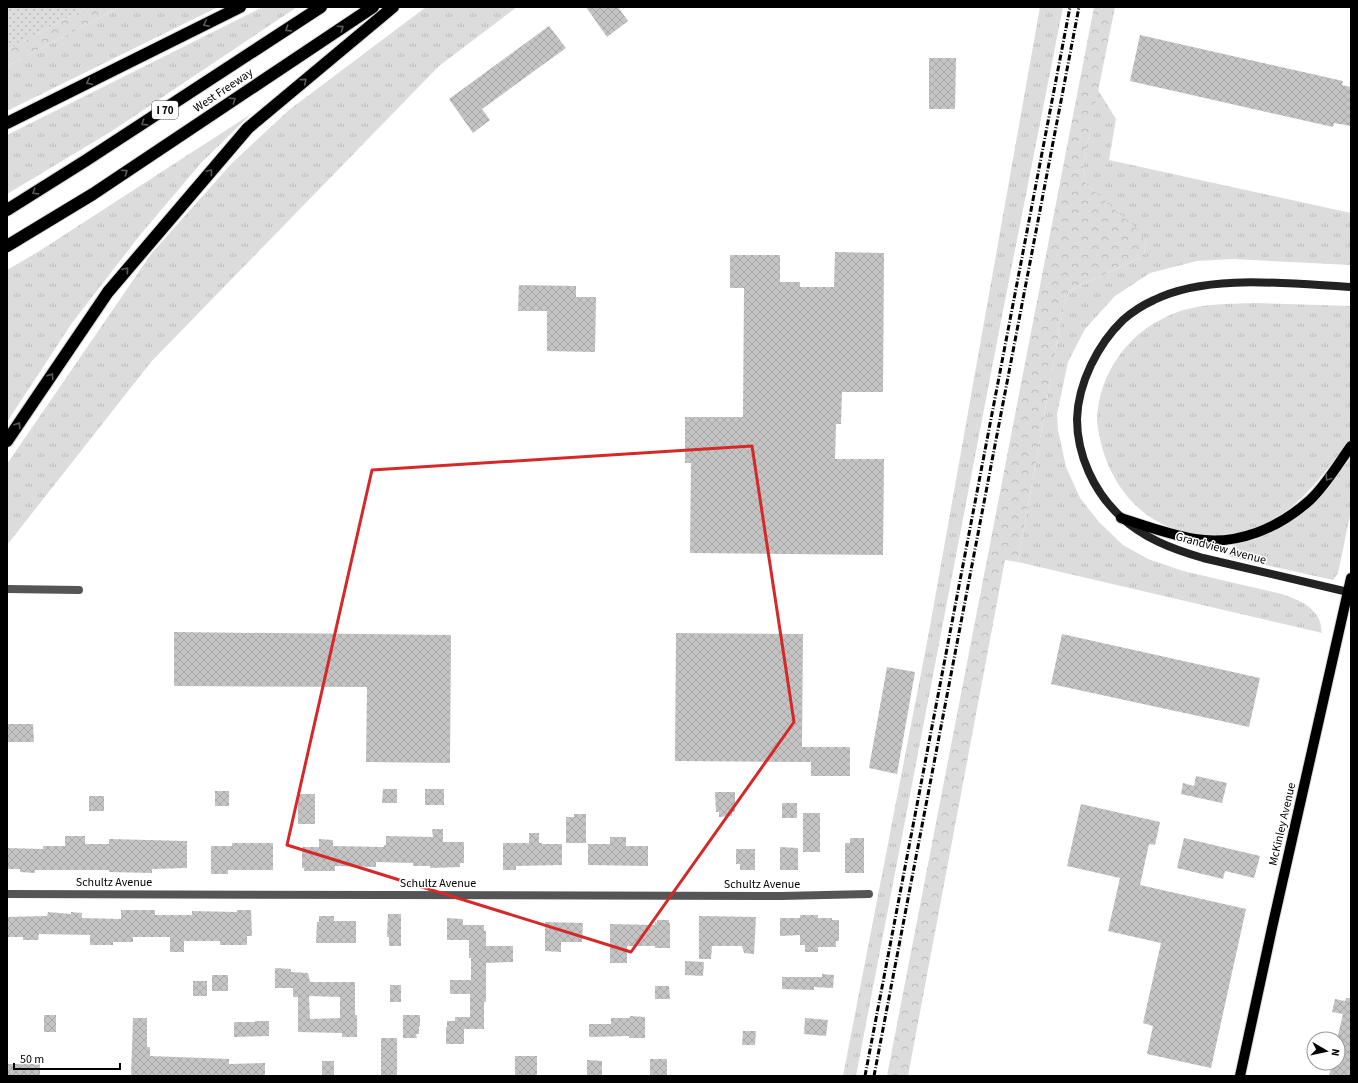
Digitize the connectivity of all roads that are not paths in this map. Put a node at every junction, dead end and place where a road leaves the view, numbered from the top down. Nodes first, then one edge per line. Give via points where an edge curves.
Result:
1 (240, 7) edge
2 (321, 7) edge
3 (373, 7) edge
4 (393, 7) edge
5 (7, 123) edge
6 (7, 210) edge
7 (7, 246) edge
8 (1351, 287) edge
9 (7, 441) edge
10 (1351, 446) edge
11 (1121, 518) junction
12 (1351, 578) edge
13 (7, 589) edge
14 (79, 590) dead end
15 (1348, 592) junction
16 (7, 894) edge
17 (869, 894) dead end
18 (1240, 1076) edge

1 -> 5 highway
2 -> 6 highway, West Freeway / I 70
7 -> 3 highway, West Freeway / I 70 via 92,194
9 -> 4 highway via 108,292 248,128
8 - 11 main road, Grandview Avenue via 1227,283 1200,286 1154,299 1123,320 1091,363 1077,419 1084,461 1101,494
10 -> 11 main road via 1310,499 1296,511 1260,532 1239,538 1195,539
11 - 15 main road, Grandview Avenue via 1157,542 1180,551
12 - 15 main road, McKinley Avenue
13 - 14 street
15 - 18 main road, McKinley Avenue
16 - 17 street, Schultz Avenue

